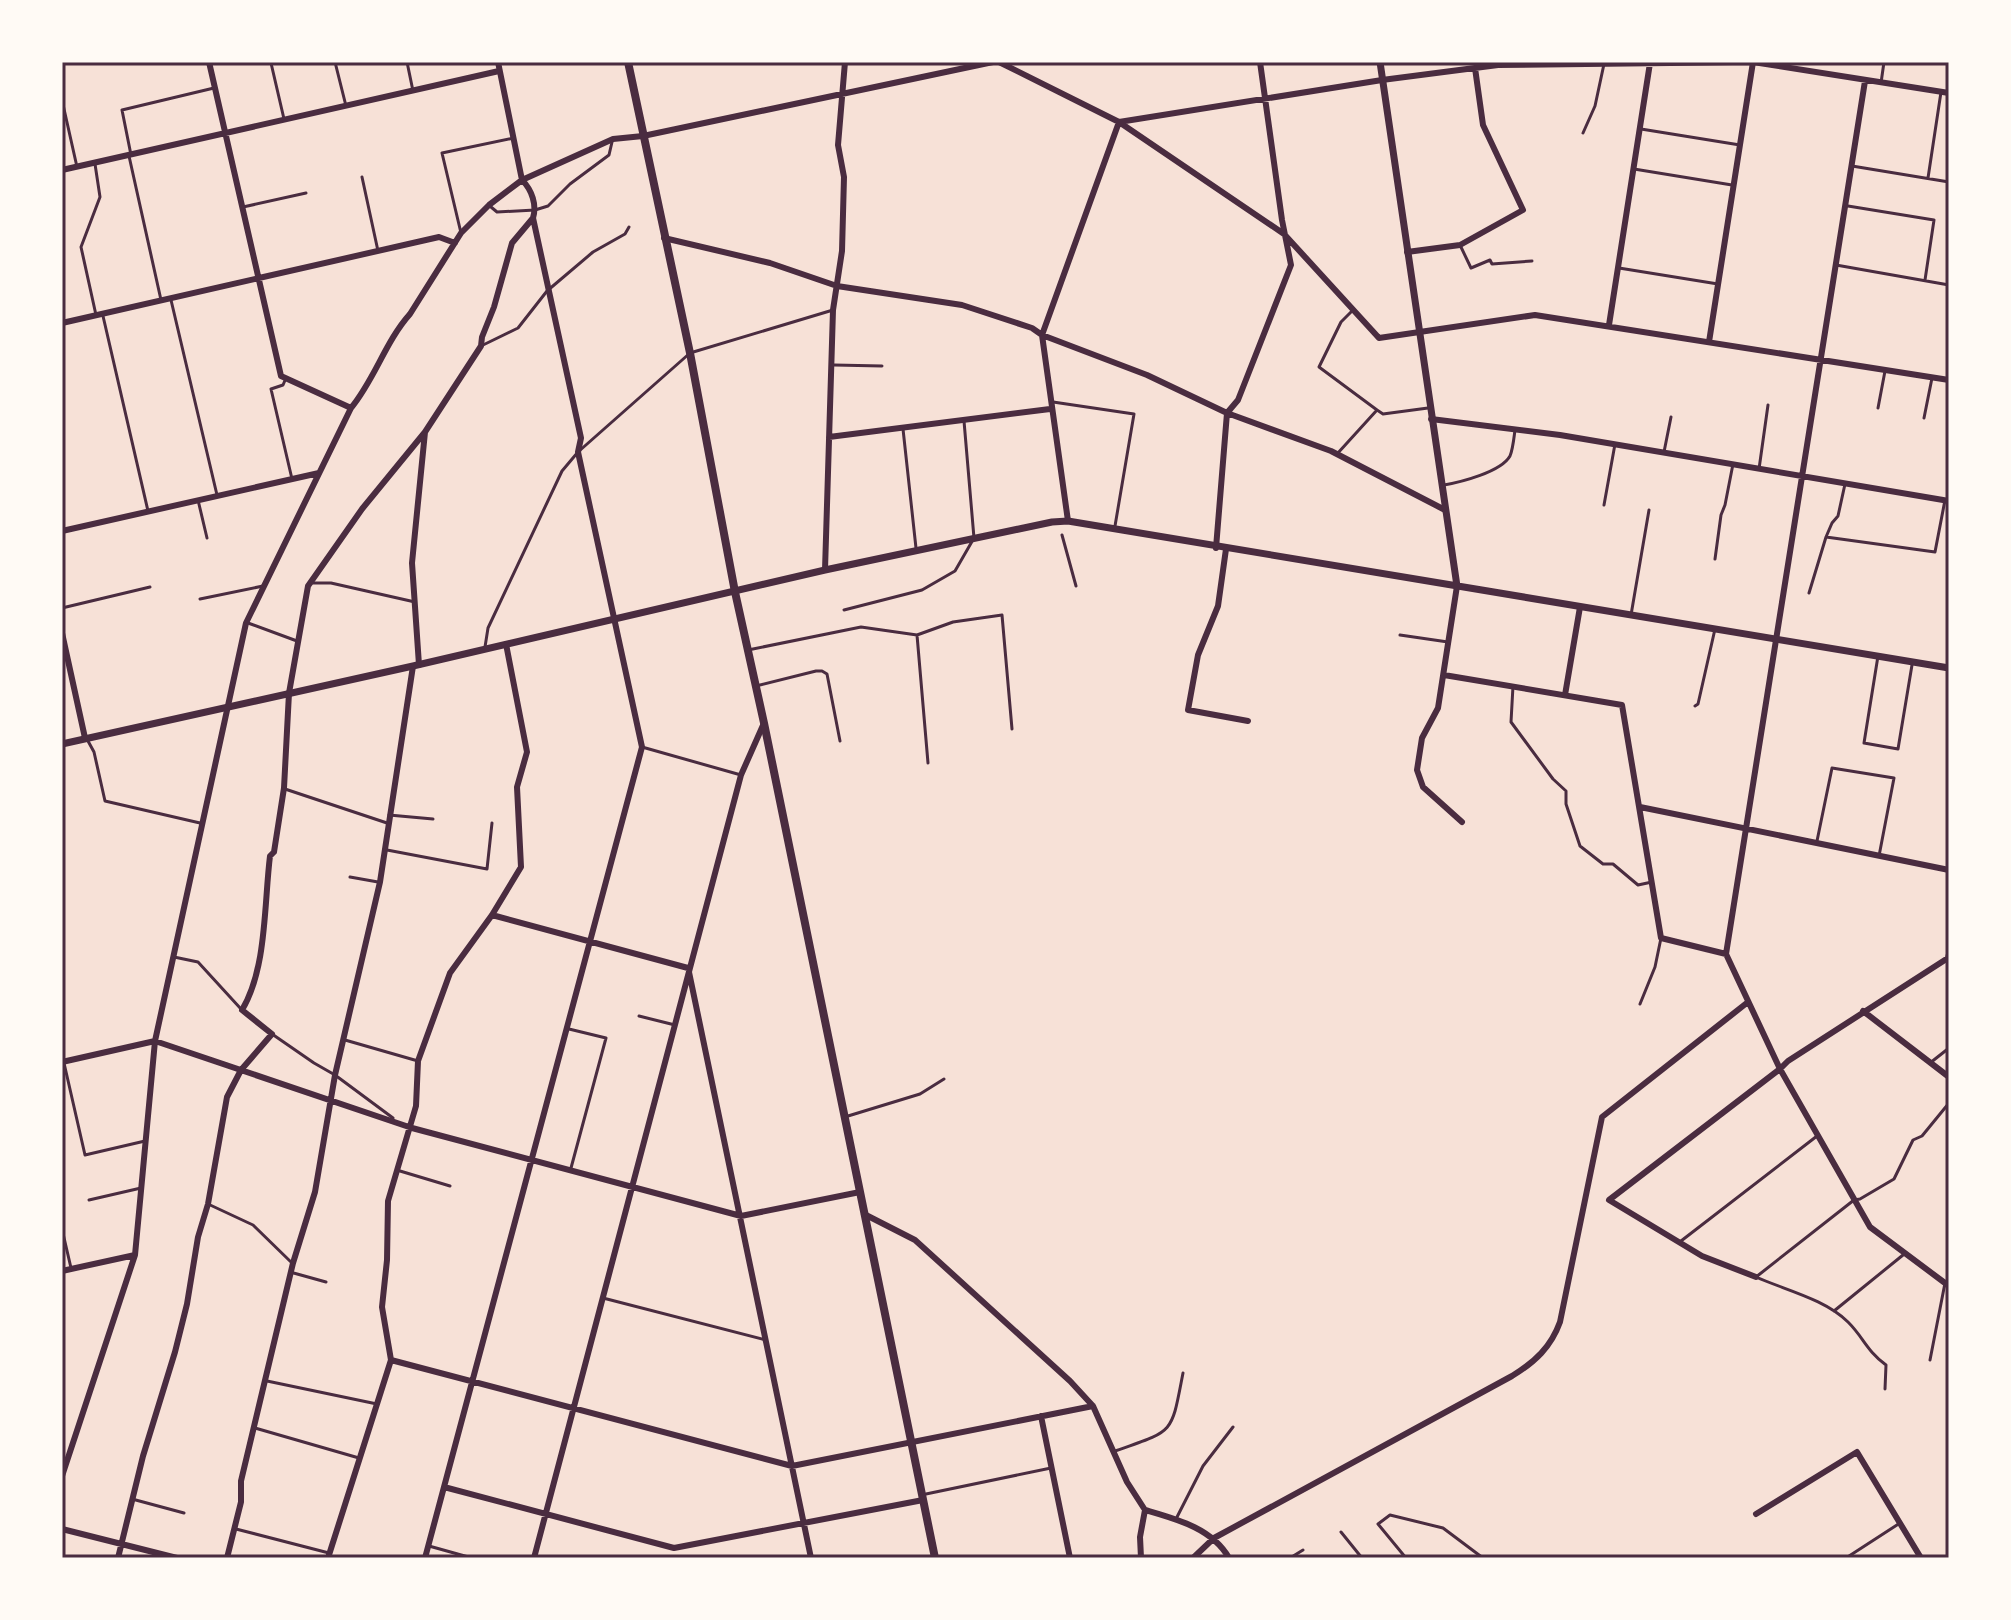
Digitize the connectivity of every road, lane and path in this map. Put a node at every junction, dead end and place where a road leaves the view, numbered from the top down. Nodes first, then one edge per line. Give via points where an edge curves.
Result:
1 (209, 62) edge
2 (335, 62) edge
3 (407, 62) edge
4 (498, 62) edge
5 (628, 62) edge
6 (845, 62) edge
7 (996, 62) edge
8 (1260, 62) edge
9 (1380, 62) edge
10 (1753, 62) edge
11 (1884, 62) edge
12 (271, 63) edge
13 (1498, 63) edge
14 (1566, 63) edge
15 (1650, 63) edge
16 (1604, 64) junction
17 (1475, 68) junction
18 (499, 71) junction
19 (1382, 80) junction
20 (1865, 81) junction
21 (1881, 83) junction
22 (215, 88) junction
23 (413, 91) junction
24 (1945, 92) edge
25 (841, 94) junction
26 (62, 100) edge
27 (1266, 100) junction
28 (346, 106) junction
29 (284, 119) junction
30 (1119, 122) junction
31 (1640, 129) junction
32 (225, 133) junction
33 (1583, 133) dead end
34 (643, 136) junction
35 (514, 138) junction
36 (613, 139) junction
37 (1740, 145) junction
38 (130, 155) junction
39 (95, 163) junction
40 (1852, 166) junction
41 (77, 167) junction
42 (1634, 169) junction
43 (62, 170) edge
44 (362, 177) dead end
45 (1928, 178) junction
46 (522, 180) junction
47 (1949, 182) edge
48 (1734, 185) junction
49 (306, 193) dead end
50 (489, 205) junction
51 (1846, 206) junction
52 (242, 208) junction
53 (535, 210) junction
54 (533, 218) junction
55 (629, 227) dead end
56 (461, 233) junction
57 (1284, 234) junction
58 (664, 237) junction
59 (455, 243) junction
60 (1460, 245) junction
61 (378, 251) junction
62 (1407, 252) junction
63 (1532, 261) dead end
64 (1836, 265) junction
65 (1618, 268) junction
66 (259, 277) junction
67 (1925, 280) junction
68 (1718, 284) junction
69 (1949, 285) edge
70 (837, 286) junction
71 (547, 291) junction
72 (171, 298) junction
73 (161, 300) junction
74 (833, 310) junction
75 (1353, 310) junction
76 (100, 314) junction
77 (62, 323) edge
78 (1609, 325) junction
79 (1419, 332) junction
80 (1042, 335) junction
81 (1709, 342) junction
82 (481, 346) junction
83 (690, 353) junction
84 (1820, 360) junction
85 (832, 365) junction
86 (882, 366) dead end
87 (1885, 371) junction
88 (286, 378) junction
89 (1932, 378) junction
90 (1949, 380) edge
91 (1049, 401) junction
92 (1768, 405) dead end
93 (351, 408) junction
94 (1430, 408) junction
95 (1878, 408) dead end
96 (1050, 409) junction
97 (1377, 410) junction
98 (1227, 413) junction
99 (1671, 417) dead end
100 (1924, 418) dead end
101 (1431, 419) junction
102 (964, 421) junction
103 (903, 429) junction
104 (1515, 430) junction
105 (425, 432) junction
106 (829, 437) junction
107 (1615, 444) junction
108 (578, 452) junction
109 (1664, 452) junction
110 (1337, 454) junction
111 (1733, 464) junction
112 (1759, 469) junction
113 (319, 473) junction
114 (1802, 476) junction
115 (292, 479) junction
116 (1845, 484) junction
117 (1442, 485) junction
118 (217, 495) junction
119 (198, 500) junction
120 (1947, 501) edge
121 (1604, 505) dead end
122 (1445, 510) junction
123 (1649, 510) dead end
124 (148, 511) junction
125 (1068, 521) junction
126 (1114, 530) junction
127 (62, 531) edge
128 (1062, 535) dead end
129 (1826, 537) junction
130 (207, 538) dead end
131 (974, 538) junction
132 (1216, 548) junction
133 (1226, 549) junction
134 (916, 551) junction
135 (1715, 559) dead end
136 (825, 570) junction
137 (310, 583) junction
138 (263, 586) junction
139 (1076, 586) dead end
140 (1457, 586) junction
141 (150, 587) dead end
142 (735, 592) junction
143 (1809, 593) dead end
144 (200, 599) dead end
145 (415, 602) junction
146 (1580, 607) junction
147 (62, 608) edge
148 (844, 610) dead end
149 (1631, 615) junction
150 (614, 619) junction
151 (246, 623) junction
152 (1715, 629) junction
153 (62, 633) edge
154 (917, 635) junction
155 (1400, 635) dead end
156 (1777, 640) junction
157 (297, 641) junction
158 (1449, 642) junction
159 (506, 644) junction
160 (484, 649) junction
161 (748, 650) junction
162 (1878, 656) junction
163 (1912, 662) junction
164 (416, 665) junction
165 (1949, 668) edge
166 (1444, 675) junction
167 (756, 686) junction
168 (1513, 686) junction
169 (289, 693) junction
170 (1565, 695) junction
171 (1695, 706) dead end
172 (227, 707) junction
173 (1248, 721) dead end
174 (764, 723) junction
175 (1012, 729) dead end
176 (85, 738) junction
177 (840, 741) dead end
178 (62, 744) edge
179 (642, 747) junction
180 (928, 763) dead end
181 (741, 775) junction
182 (284, 788) junction
183 (1640, 807) junction
184 (388, 819) junction
185 (433, 819) dead end
186 (1462, 822) dead end
187 (492, 823) dead end
188 (204, 824) junction
189 (1747, 829) junction
190 (1817, 843) junction
191 (383, 849) junction
192 (1879, 856) junction
193 (1949, 870) edge
194 (350, 877) dead end
195 (380, 882) junction
196 (1652, 882) junction
197 (492, 915) junction
198 (1661, 938) junction
199 (590, 942) junction
200 (1726, 954) junction
201 (174, 957) junction
202 (1949, 957) edge
203 (688, 968) junction
204 (1748, 1002) junction
205 (1640, 1004) dead end
206 (242, 1010) junction
207 (1863, 1011) junction
208 (639, 1016) dead end
209 (675, 1025) junction
210 (566, 1029) junction
211 (272, 1034) junction
212 (343, 1039) junction
213 (155, 1041) junction
214 (1949, 1048) edge
215 (418, 1061) junction
216 (63, 1062) edge
217 (1930, 1063) junction
218 (1780, 1069) junction
219 (241, 1070) junction
220 (335, 1075) junction
221 (1949, 1077) edge
222 (944, 1079) dead end
223 (331, 1100) junction
224 (1949, 1103) edge
225 (844, 1117) junction
226 (399, 1124) junction
227 (412, 1128) junction
228 (1817, 1136) junction
229 (145, 1141) junction
230 (531, 1161) junction
231 (398, 1170) junction
232 (570, 1171) junction
233 (450, 1186) dead end
234 (141, 1188) junction
235 (631, 1188) junction
236 (860, 1192) junction
237 (89, 1200) dead end
238 (1854, 1200) junction
239 (208, 1204) junction
240 (864, 1214) junction
241 (741, 1216) junction
242 (62, 1229) edge
243 (1680, 1241) junction
244 (1905, 1253) junction
245 (135, 1255) junction
246 (293, 1263) junction
247 (71, 1268) junction
248 (62, 1271) edge
249 (290, 1272) junction
250 (1756, 1277) junction
251 (326, 1282) dead end
252 (1947, 1284) edge
253 (603, 1298) junction
254 (1834, 1311) junction
255 (766, 1340) junction
256 (391, 1360) junction
257 (1930, 1360) dead end
258 (1183, 1373) dead end
259 (264, 1380) junction
260 (473, 1382) junction
261 (1885, 1389) dead end
262 (377, 1404) junction
263 (1093, 1406) junction
264 (573, 1409) junction
265 (1041, 1416) junction
266 (253, 1427) junction
267 (1233, 1427) dead end
268 (912, 1442) junction
269 (1115, 1451) junction
270 (359, 1458) junction
271 (792, 1466) junction
272 (1051, 1468) junction
273 (62, 1476) edge
274 (444, 1487) junction
275 (922, 1498) junction
276 (132, 1499) junction
277 (1145, 1510) junction
278 (184, 1513) dead end
279 (1756, 1514) dead end
280 (546, 1515) junction
281 (1176, 1519) junction
282 (804, 1523) junction
283 (1900, 1523) junction
284 (62, 1529) edge
285 (235, 1529) junction
286 (1341, 1532) dead end
287 (1214, 1538) junction
288 (121, 1542) junction
289 (428, 1546) junction
290 (674, 1548) junction
291 (1303, 1550) dead end
292 (328, 1556) edge
293 (118, 1558) edge
294 (177, 1558) edge
295 (227, 1558) edge
296 (425, 1558) edge
297 (472, 1558) edge
298 (534, 1558) edge
299 (671, 1558) edge
300 (811, 1558) edge
301 (935, 1558) edge
302 (1070, 1558) edge
303 (1141, 1558) edge
304 (1193, 1558) edge
305 (1229, 1558) edge
306 (1290, 1558) edge
307 (1362, 1558) edge
308 (1406, 1558) edge
309 (1483, 1558) edge
310 (1846, 1558) edge
311 (1921, 1558) edge

1 - 22 street
2 - 28 lane
3 - 23 lane
4 - 18 street
5 - 34 main road
6 - 25 street
7 - 25 street
7 - 30 street
8 - 27 street
9 - 19 street
10 - 15 street
10 - 20 street
10 - 37 street
11 - 21 lane
12 - 29 lane
13 - 14 street
13 - 17 street
14 - 16 street
15 - 16 street
15 - 31 street
16 - 33 lane
17 - 19 street
17 - 60 street via 1483,125 1523,210
18 - 23 street
18 - 35 street
19 - 27 street
19 - 62 street
20 - 21 street
20 - 40 street
21 - 24 street
22 - 32 street
22 - 38 lane via 122,110
23 - 28 street
24 - 45 lane
25 - 34 street
25 - 70 street via 838,145 844,177
26 - 41 lane
27 - 30 street
27 - 57 street
28 - 29 street
29 - 32 street
30 - 57 street
30 - 80 street
31 - 37 lane
31 - 42 street
32 - 38 street
32 - 52 street
34 - 36 street
34 - 58 main road
35 - 46 street
35 - 56 lane via 442,153
36 - 46 street
36 - 53 lane via 609,155 548,206
37 - 48 street
38 - 39 street
38 - 73 lane
39 - 41 street
39 - 76 lane via 100,197 81,247
40 - 45 lane
40 - 51 street
41 - 43 street
42 - 48 lane
42 - 65 street
44 - 61 lane
45 - 47 lane
46 - 50 street
46 - 53 street via 530,187
48 - 68 street
49 - 52 lane
50 - 53 lane via 497,212
50 - 56 street
51 - 64 street
51 - 67 lane via 1934,220
52 - 66 street
53 - 54 street
54 - 71 street
54 - 82 street via 512,243
55 - 71 lane
56 - 59 street
57 - 75 street
57 - 98 street via 1291,265 1238,400
58 - 70 street
58 - 83 main road
59 - 61 street via 439,237
59 - 93 street
60 - 62 street
60 - 63 lane via 1471,268 1490,260
61 - 66 street
62 - 79 street
64 - 67 lane
64 - 84 street
65 - 68 lane
65 - 78 street
66 - 72 street
66 - 88 street via 281,376
67 - 69 lane
68 - 81 street
70 - 74 street
70 - 80 street via 962,305
71 - 82 lane via 518,328
71 - 108 street via 581,438
72 - 73 street
72 - 118 lane
73 - 76 street
74 - 83 lane
74 - 85 street
75 - 79 street via 1379,338
75 - 97 lane via 1341,322 1319,367
76 - 77 street
76 - 124 lane
78 - 79 street via 1535,315
78 - 81 street
79 - 94 street
80 - 91 street
80 - 98 street
81 - 84 street
82 - 105 street
83 - 108 lane
83 - 142 main road
84 - 87 street
84 - 114 street
85 - 86 lane
85 - 106 street
87 - 89 street
87 - 95 lane
88 - 93 street
88 - 115 lane via 271,389
89 - 90 street
89 - 100 lane
91 - 96 street
91 - 126 lane via 1134,414
92 - 112 lane
93 - 113 street
94 - 97 lane via 1383,414
94 - 101 street
96 - 102 street
96 - 125 street
97 - 110 lane
98 - 110 street
98 - 132 street
99 - 109 lane
101 - 104 street
101 - 117 street
102 - 103 street
102 - 131 lane
103 - 106 street
103 - 134 lane
104 - 107 street
104 - 117 lane via 1510,455 1502,464 1464,482
105 - 137 street
105 - 145 street via 412,563
106 - 136 street
107 - 109 street
107 - 121 lane
108 - 150 street
108 - 160 lane via 562,471 488,628
109 - 111 street
110 - 122 street
111 - 112 street
111 - 135 lane
112 - 114 street
113 - 115 street
113 - 138 street
114 - 116 street
114 - 156 street
115 - 118 street
116 - 120 street
116 - 129 lane via 1838,516
117 - 122 street
118 - 119 street
119 - 124 street
119 - 130 lane
120 - 129 lane via 1935,552
122 - 140 street
123 - 149 lane
124 - 127 street
125 - 126 street
125 - 131 street
126 - 132 street
128 - 139 lane
129 - 143 lane
131 - 134 street
131 - 148 lane via 955,571 922,590
132 - 133 street
133 - 140 street
133 - 173 street via 1218,606 1198,655 1188,710
134 - 136 street
136 - 142 street
137 - 145 lane
137 - 157 street
138 - 144 lane
138 - 151 street
140 - 146 street
140 - 158 street
141 - 147 lane
142 - 150 street
142 - 161 main road
145 - 164 street
146 - 149 street
146 - 170 street
149 - 152 street
150 - 159 street
150 - 179 street
151 - 157 lane
151 - 172 street
152 - 156 street
152 - 171 lane
153 - 176 street
154 - 161 lane via 861,627
154 - 175 lane via 953,622 1002,615
154 - 180 lane
155 - 158 lane
156 - 162 street
156 - 189 street
157 - 169 street
158 - 166 street
159 - 160 street
159 - 197 street via 527,752 517,787 520,870
160 - 164 street
161 - 167 main road
162 - 163 street
162 - 163 lane via 1864,743 1898,749
163 - 165 street
164 - 169 street
164 - 184 street
166 - 168 street
166 - 186 street via 1417,770 1423,787
167 - 174 main road
167 - 177 lane via 816,671 827,674
168 - 170 street
168 - 196 lane via 1511,722 1566,791 1580,846 1638,885
169 - 172 street
169 - 182 street
170 - 183 street via 1622,705
172 - 176 street
172 - 188 street
174 - 181 street
174 - 225 main road
176 - 178 street
176 - 188 lane via 94,752 105,801
179 - 181 lane
179 - 199 street
181 - 203 street
182 - 184 lane
182 - 206 street via 270,856 260,952
183 - 189 street
183 - 196 street
184 - 185 lane
184 - 191 street
187 - 191 lane via 487,869
188 - 201 street
189 - 190 street
189 - 200 street
190 - 192 street
190 - 192 lane via 1832,768 1894,778
191 - 195 street
192 - 193 street
194 - 195 lane
195 - 212 street
196 - 198 street
197 - 199 street
197 - 215 street via 450,973
198 - 200 street
198 - 205 lane
199 - 203 street
199 - 210 street
200 - 204 street
201 - 206 lane via 198,962
201 - 213 street
202 - 207 street
203 - 209 street
203 - 241 street
204 - 218 street
204 - 287 street via 1602,1117 1560,1322 1547,1348 1512,1376
206 - 211 street
207 - 217 street
207 - 218 street
208 - 209 lane
209 - 235 street
210 - 230 street
210 - 232 lane via 606,1038
211 - 219 street
211 - 220 lane
212 - 215 lane
212 - 220 street
213 - 216 street
213 - 219 street
213 - 229 street
214 - 217 lane
215 - 227 street
216 - 229 lane via 85,1155
217 - 221 street
218 - 228 street
218 - 243 street via 1609,1200
219 - 223 street
219 - 239 street via 227,1097
220 - 223 street
220 - 226 lane
222 - 225 lane via 920,1094
223 - 226 street
223 - 246 street via 315,1192
224 - 238 lane via 1913,1140 1894,1179
225 - 236 main road
226 - 227 street
227 - 230 street
227 - 231 street
228 - 238 street
228 - 243 lane
229 - 234 street
230 - 232 street
230 - 260 street
231 - 233 lane
231 - 256 street via 388,1201 382,1307
232 - 235 street
234 - 237 lane
234 - 245 street
235 - 241 street
235 - 253 street
236 - 240 main road
236 - 241 street
238 - 244 street via 1870,1227
238 - 250 lane
239 - 246 lane via 253,1225
239 - 276 street via 175,1352
240 - 263 street via 915,1240
240 - 268 main road
241 - 255 street
242 - 247 lane
243 - 250 street via 1702,1256
244 - 252 street
244 - 254 lane
245 - 247 street
245 - 273 street
246 - 249 street
247 - 248 street
249 - 251 lane
249 - 259 street
250 - 254 lane
252 - 257 lane
253 - 255 lane
253 - 264 street
254 - 261 lane via 1886,1365
255 - 271 street
256 - 260 street
256 - 262 street
258 - 269 lane via 1169,1428
259 - 262 lane
259 - 266 street
260 - 264 street
260 - 274 street
262 - 270 street
263 - 265 street
263 - 269 street
264 - 271 street
264 - 280 street
265 - 268 street
265 - 272 street
266 - 270 lane
266 - 285 street
267 - 281 lane via 1203,1466
268 - 271 street
268 - 275 main road
269 - 277 street
270 - 292 street
271 - 282 street
272 - 275 lane
272 - 302 street
274 - 280 street
274 - 289 street
275 - 282 street
275 - 301 main road
276 - 278 lane
276 - 288 street
277 - 281 street
277 - 303 street
279 - 283 street via 1857,1452
280 - 290 street
280 - 298 street
281 - 287 street
282 - 290 street
282 - 300 street
283 - 310 lane
283 - 311 street
284 - 288 street
285 - 292 lane
285 - 295 street
286 - 307 lane
287 - 304 street
287 - 305 street
288 - 293 street
288 - 294 street
289 - 296 street
289 - 297 lane
290 - 299 street
291 - 306 lane
308 - 309 lane via 1378,1524 1390,1515 1443,1528

